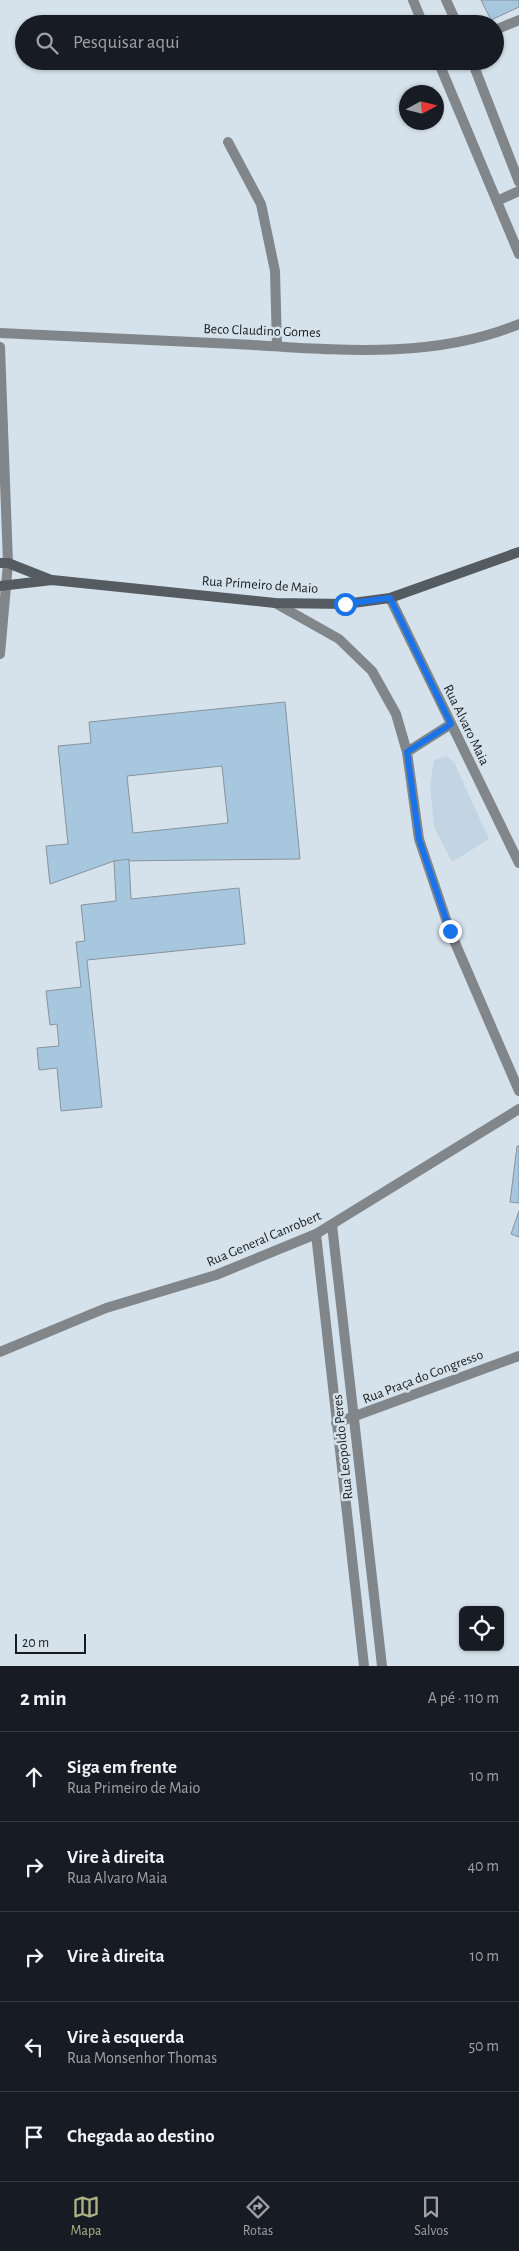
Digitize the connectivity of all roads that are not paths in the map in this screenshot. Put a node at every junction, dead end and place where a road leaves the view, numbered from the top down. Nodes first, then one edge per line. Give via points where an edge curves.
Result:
1 (413, 0) edge
2 (446, 0) edge
3 (419, 15) edge
4 (453, 15) edge
5 (519, 20) edge
6 (504, 26) edge
7 (442, 70) edge
8 (475, 70) edge
9 (228, 142) dead end
10 (519, 182) edge
11 (519, 191) edge
12 (497, 201) junction
13 (519, 254) edge
14 (519, 324) edge
15 (0, 333) edge
16 (277, 346) junction
17 (0, 347) edge
18 (1, 371) edge
19 (519, 552) edge
20 (4, 563) edge
21 (52, 580) junction
22 (3, 586) edge
23 (390, 598) junction
24 (275, 603) junction
25 (0, 654) edge
26 (451, 724) junction
27 (407, 752) junction
28 (519, 863) edge
29 (519, 1091) edge
30 (519, 1108) edge
31 (332, 1225) junction
32 (316, 1234) junction
33 (0, 1352) edge
34 (519, 1356) edge
35 (354, 1418) junction
36 (336, 1423) junction
37 (376, 1613) junction
38 (358, 1617) junction
39 (364, 1666) edge
40 (382, 1666) edge

1 - 3 street
2 - 4 street
5 - 6 street
7 - 12 street
8 - 10 street
9 - 16 street via 260,204 275,271
11 - 12 street
12 - 13 street
14 - 16 street, Beco Claudino Gomes via 455,344 404,350
15 - 16 street, Beco Claudino Gomes
17 - 18 street
18 - 20 street
19 - 23 main road, Rua Primeiro de Maio
20 - 21 main road, Rua Primeiro de Maio
20 - 22 street
21 - 22 main road, Rua Primeiro de Maio
21 - 24 main road, Rua Primeiro de Maio
22 - 25 street
23 - 24 main road, Rua Primeiro de Maio via 345,604
23 - 26 street, Rua Alvaro Maia
24 - 27 street via 339,639 372,671 396,714
26 - 27 street
26 - 28 street, Rua Alvaro Maia
27 - 29 street via 419,839 450,931
30 - 31 street, Rua General Canrobert
31 - 32 street, Rua General Canrobert
31 - 35 street, Rua Leopoldo Peres
32 - 33 street, Rua General Canrobert via 216,1275 106,1308
32 - 36 street, Rua Leopoldo Peres
34 - 35 street, Rua Praça do Congresso
35 - 36 street, Rua Praça do Congresso
35 - 37 street, Rua Leopoldo Peres
36 - 38 street, Rua Leopoldo Peres
37 - 38 street
37 - 40 street, Rua Leopoldo Peres
38 - 39 street, Rua Leopoldo Peres

